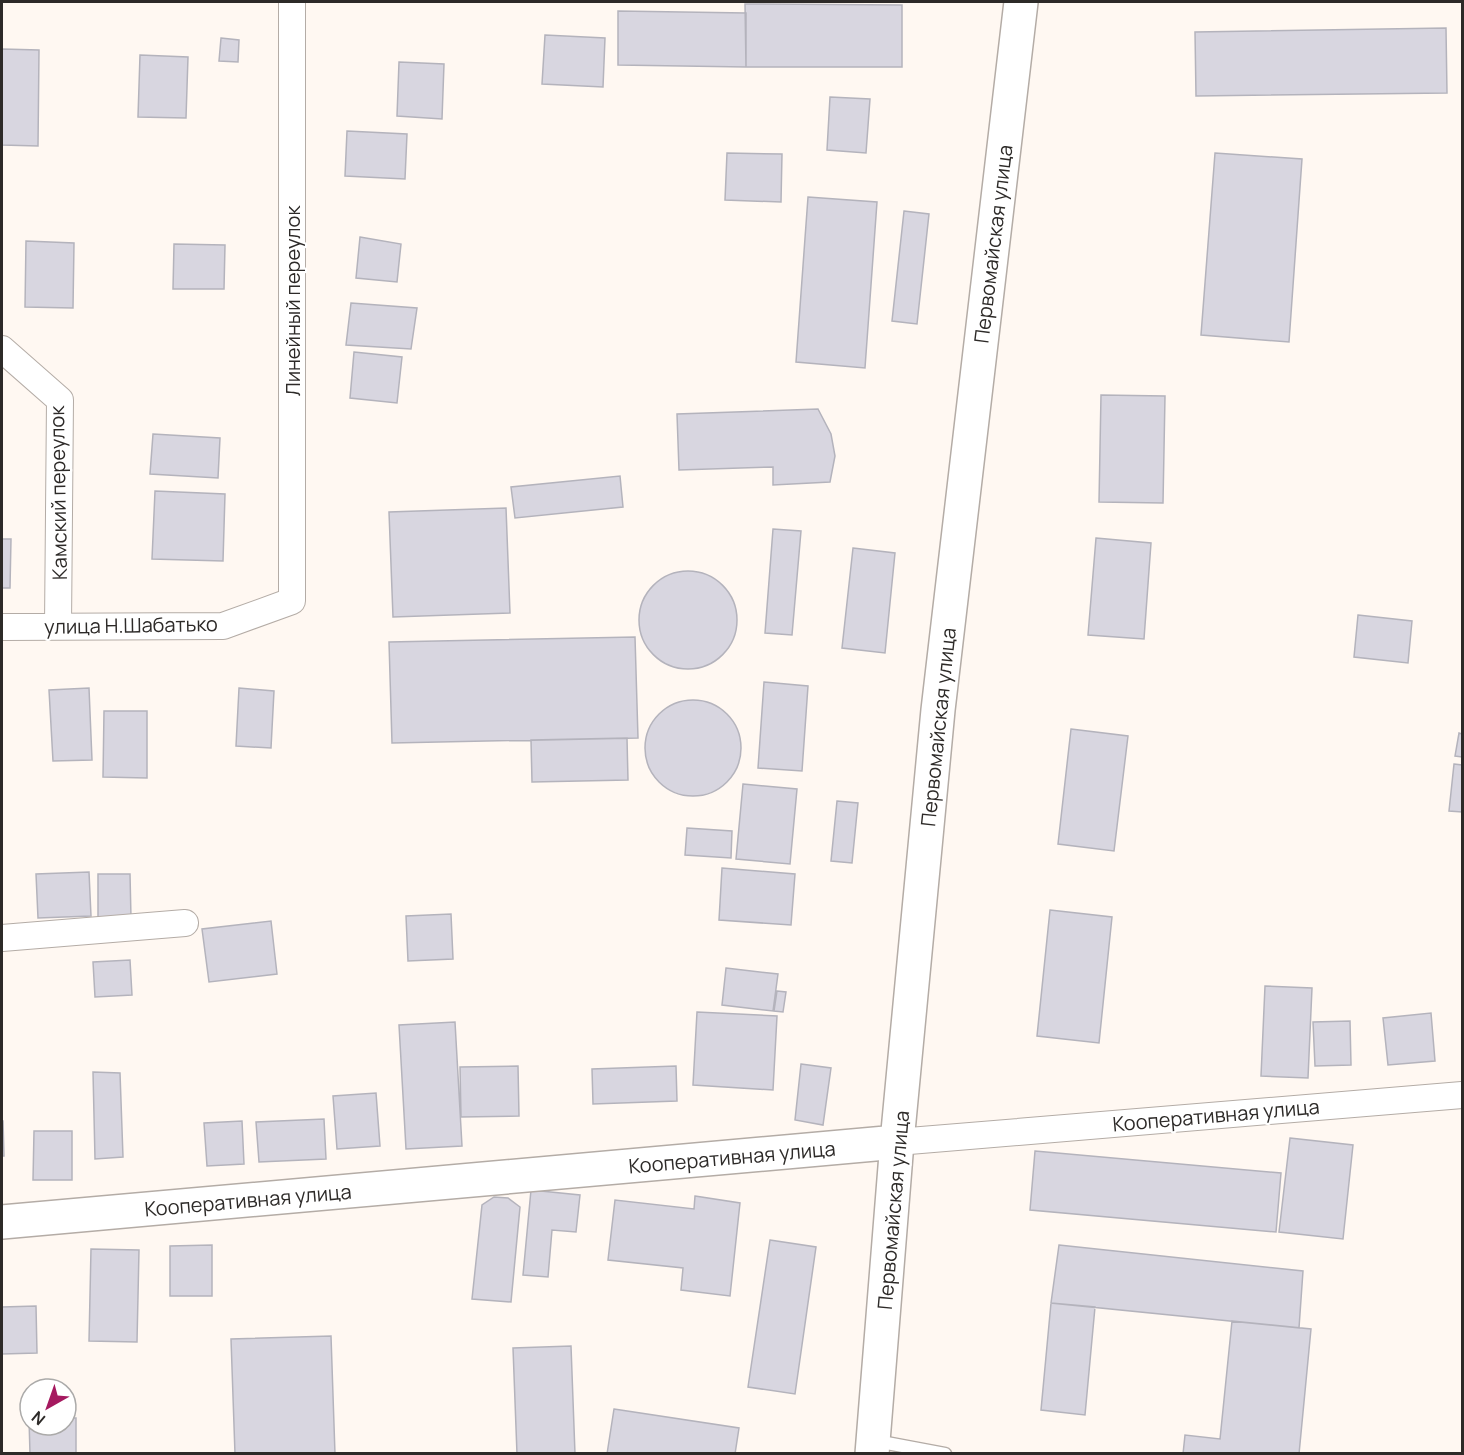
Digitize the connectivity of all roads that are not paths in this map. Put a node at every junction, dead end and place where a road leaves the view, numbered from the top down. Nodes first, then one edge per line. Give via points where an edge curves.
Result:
1 (292, 2) edge
2 (1021, 2) edge
3 (2, 349) edge
4 (292, 601) joint
5 (58, 626) junction
6 (2, 627) edge
7 (184, 923) dead end
8 (2, 938) edge
9 (1462, 1095) edge
10 (897, 1142) junction
11 (2, 1222) edge
12 (874, 1447) edge
13 (945, 1454) edge

1 - 4 street, Линейный переулок
2 - 10 main road, Первомайская улица via 938,710
3 - 5 street, Камский переулок via 60,400
4 - 5 street, улица Н.Шабатько via 223,626
5 - 6 street, улица Н.Шабатько
7 - 8 street
9 - 10 street, Кооперативная улица
10 - 11 main road, Кооперативная улица
10 - 12 main road, Первомайская улица
12 - 13 lane

